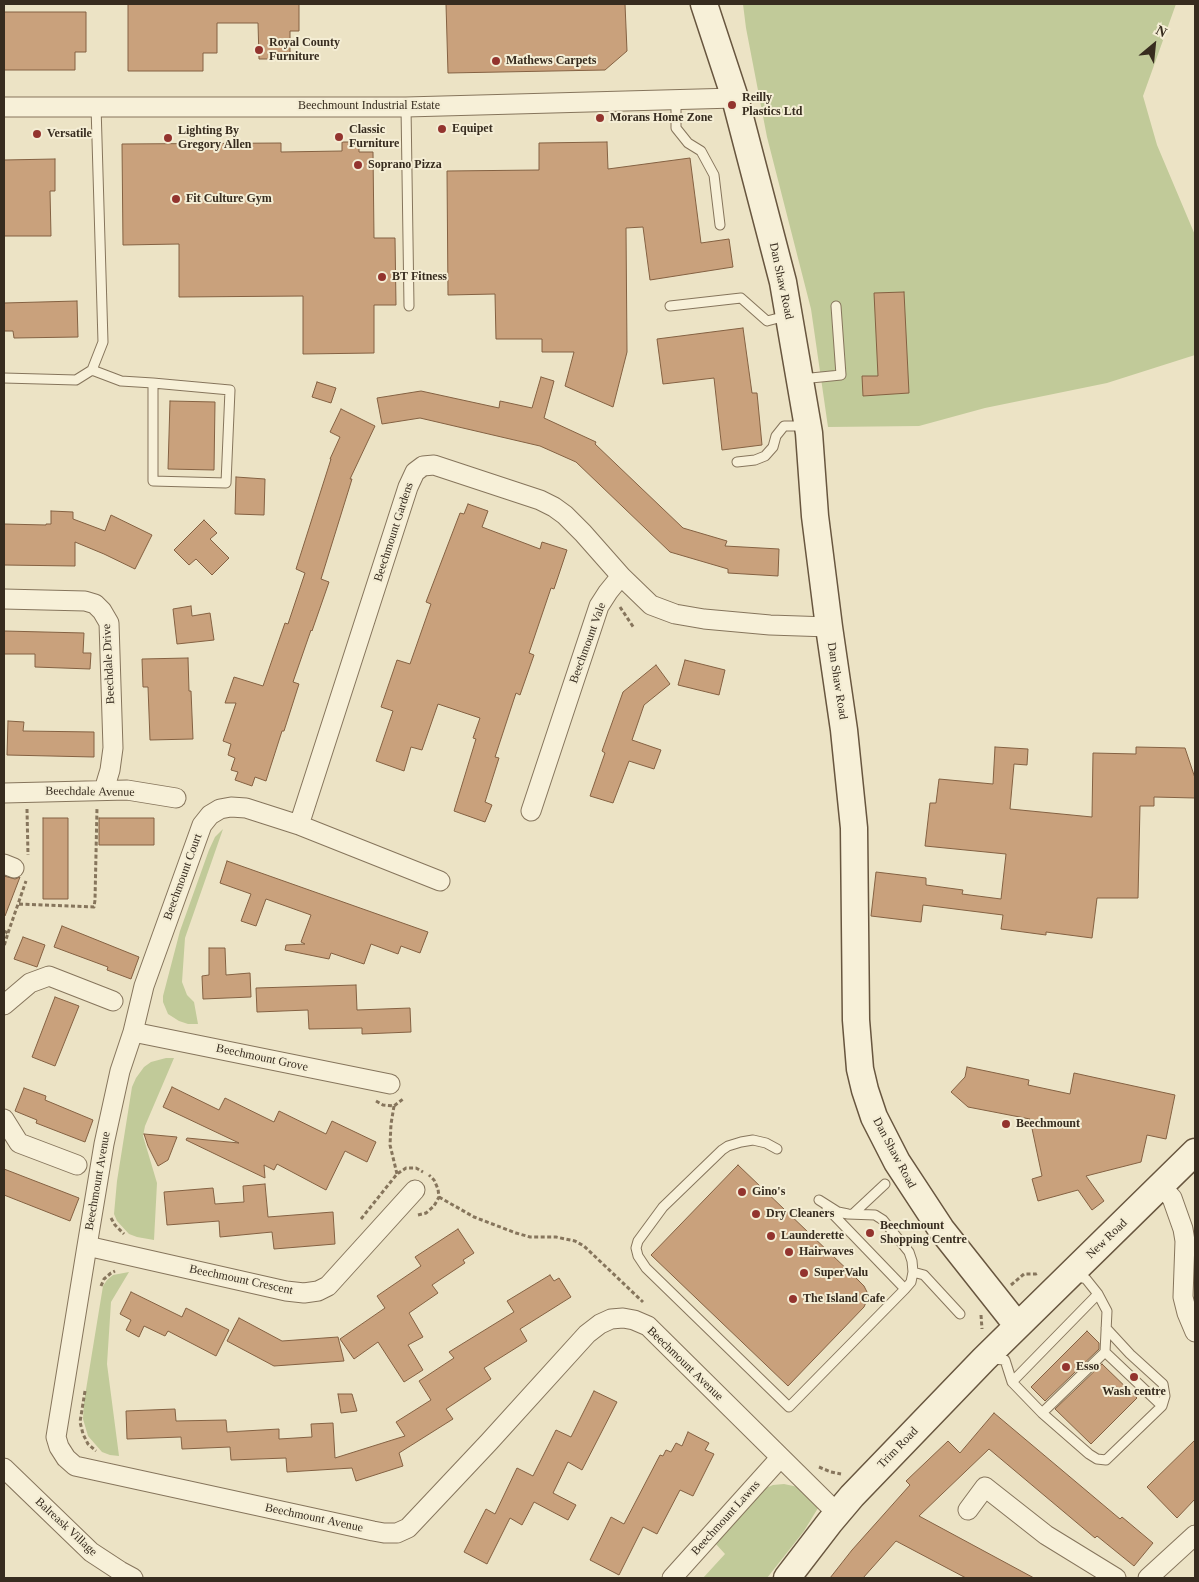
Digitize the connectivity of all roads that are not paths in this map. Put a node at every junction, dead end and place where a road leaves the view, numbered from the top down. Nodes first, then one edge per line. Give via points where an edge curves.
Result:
1 (704, 4) edge
2 (735, 98) junction
3 (676, 100) junction
4 (96, 106) junction
5 (4, 107) edge
6 (406, 107) junction
7 (720, 224) dead end
8 (409, 306) dead end
9 (670, 306) dead end
10 (836, 306) dead end
11 (789, 316) junction
12 (92, 370) junction
13 (4, 378) edge
14 (800, 379) junction
15 (153, 383) junction
16 (808, 426) junction
17 (738, 462) dead end
18 (621, 576) junction
19 (4, 599) edge
20 (829, 627) junction
21 (101, 790) junction
22 (4, 793) edge
23 (176, 798) dead end
24 (531, 810) dead end
25 (298, 825) junction
26 (440, 881) dead end
27 (113, 1001) dead end
28 (4, 1005) edge
29 (133, 1032) junction
30 (390, 1084) dead end
31 (4, 1119) edge
32 (777, 1149) dead end
33 (1195, 1152) edge
34 (77, 1165) dead end
35 (885, 1184) dead end
36 (1161, 1186) junction
37 (415, 1190) dead end
38 (854, 1213) junction
39 (87, 1246) junction
40 (913, 1272) junction
41 (1070, 1275) junction
42 (905, 1289) junction
43 (1098, 1294) junction
44 (960, 1314) dead end
45 (1017, 1326) junction
46 (1106, 1328) junction
47 (1195, 1332) edge
48 (1105, 1352) junction
49 (984, 1359) junction
50 (1012, 1382) junction
51 (1162, 1406) junction
52 (1042, 1413) junction
53 (780, 1458) junction
54 (4, 1468) edge
55 (968, 1510) dead end
56 (837, 1514) junction
57 (1195, 1535) edge
58 (123, 1576) edge
59 (672, 1578) edge
60 (787, 1578) edge
61 (1116, 1578) edge
62 (1148, 1578) edge

1 - 2 street, Dan Shaw Road
2 - 3 street, Beechmount Industrial Estate
2 - 11 street, Dan Shaw Road
3 - 6 street, Beechmount Industrial Estate
3 - 7 lane via 676,128 688,143 701,151 714,175
4 - 5 street, Beechmount Industrial Estate
4 - 6 street, Beechmount Industrial Estate
4 - 12 lane via 103,342
6 - 8 lane
9 - 11 lane via 741,298 767,321
10 - 14 lane via 841,375
11 - 14 street, Dan Shaw Road
12 - 13 lane via 76,380
12 - 15 lane via 121,381
14 - 16 street, Dan Shaw Road
15 - 15 lane via 230,390 226,483 153,481
16 - 17 lane via 784,426 776,436 774,447 765,456
16 - 20 street, Dan Shaw Road
18 - 20 street via 651,605 675,614 770,625
18 - 24 street, Beechmount Vale via 599,606
18 - 25 street, Beechmount Gardens via 583,533 554,507 434,465 423,466 408,487
19 - 21 street, Beechdale Drive via 85,601 95,604 109,623 113,748 110,770
20 - 45 street, Dan Shaw Road via 854,828 856,1020 865,1090 885,1139 918,1195
21 - 22 street, Beechdale Avenue
21 - 23 street, Beechdale Avenue via 126,790
25 - 26 street, Beechmount Court
25 - 29 street, Beechmount Court via 246,808 231,807 210,815 202,825 144,986
27 - 28 street via 49,976 30,983
29 - 30 street, Beechmount Grove
29 - 39 street, Beechmount Avenue via 120,1070 104,1144
31 - 34 street via 19,1143
32 - 42 lane via 753,1140 728,1146 716,1155 663,1207 638,1241 638,1256 646,1268 789,1407
33 - 36 street, New Road
35 - 38 lane
36 - 41 street, New Road
36 - 47 street via 1172,1198 1183,1229 1183,1297
37 - 39 street, Beechmount Crescent via 328,1286 318,1291 286,1291
38 - 40 lane via 875,1215 883,1220 909,1252
38 - 42 lane via 838,1212 819,1200
39 - 53 street, Beechmount Avenue via 56,1437 66,1458 75,1466 373,1531 397,1533 408,1528 587,1334 611,1319 623,1318 648,1326
40 - 42 lane
40 - 44 lane via 924,1275
41 - 43 lane via 1086,1279
41 - 45 street, New Road
43 - 46 lane via 1107,1311
43 - 50 lane
45 - 49 street, Trim Road
46 - 48 lane
46 - 51 lane via 1163,1384 1165,1396
48 - 51 lane
48 - 52 lane
49 - 50 lane via 1005,1360
49 - 56 street, Trim Road
50 - 52 lane
51 - 52 lane via 1106,1460 1089,1454
53 - 56 street, Beechmount Avenue
53 - 59 street, Beechmount Lawns
54 - 58 street, Balreask Village via 91,1552
55 - 61 street via 985,1487 1046,1535
56 - 60 street, Trim Road
57 - 62 street

